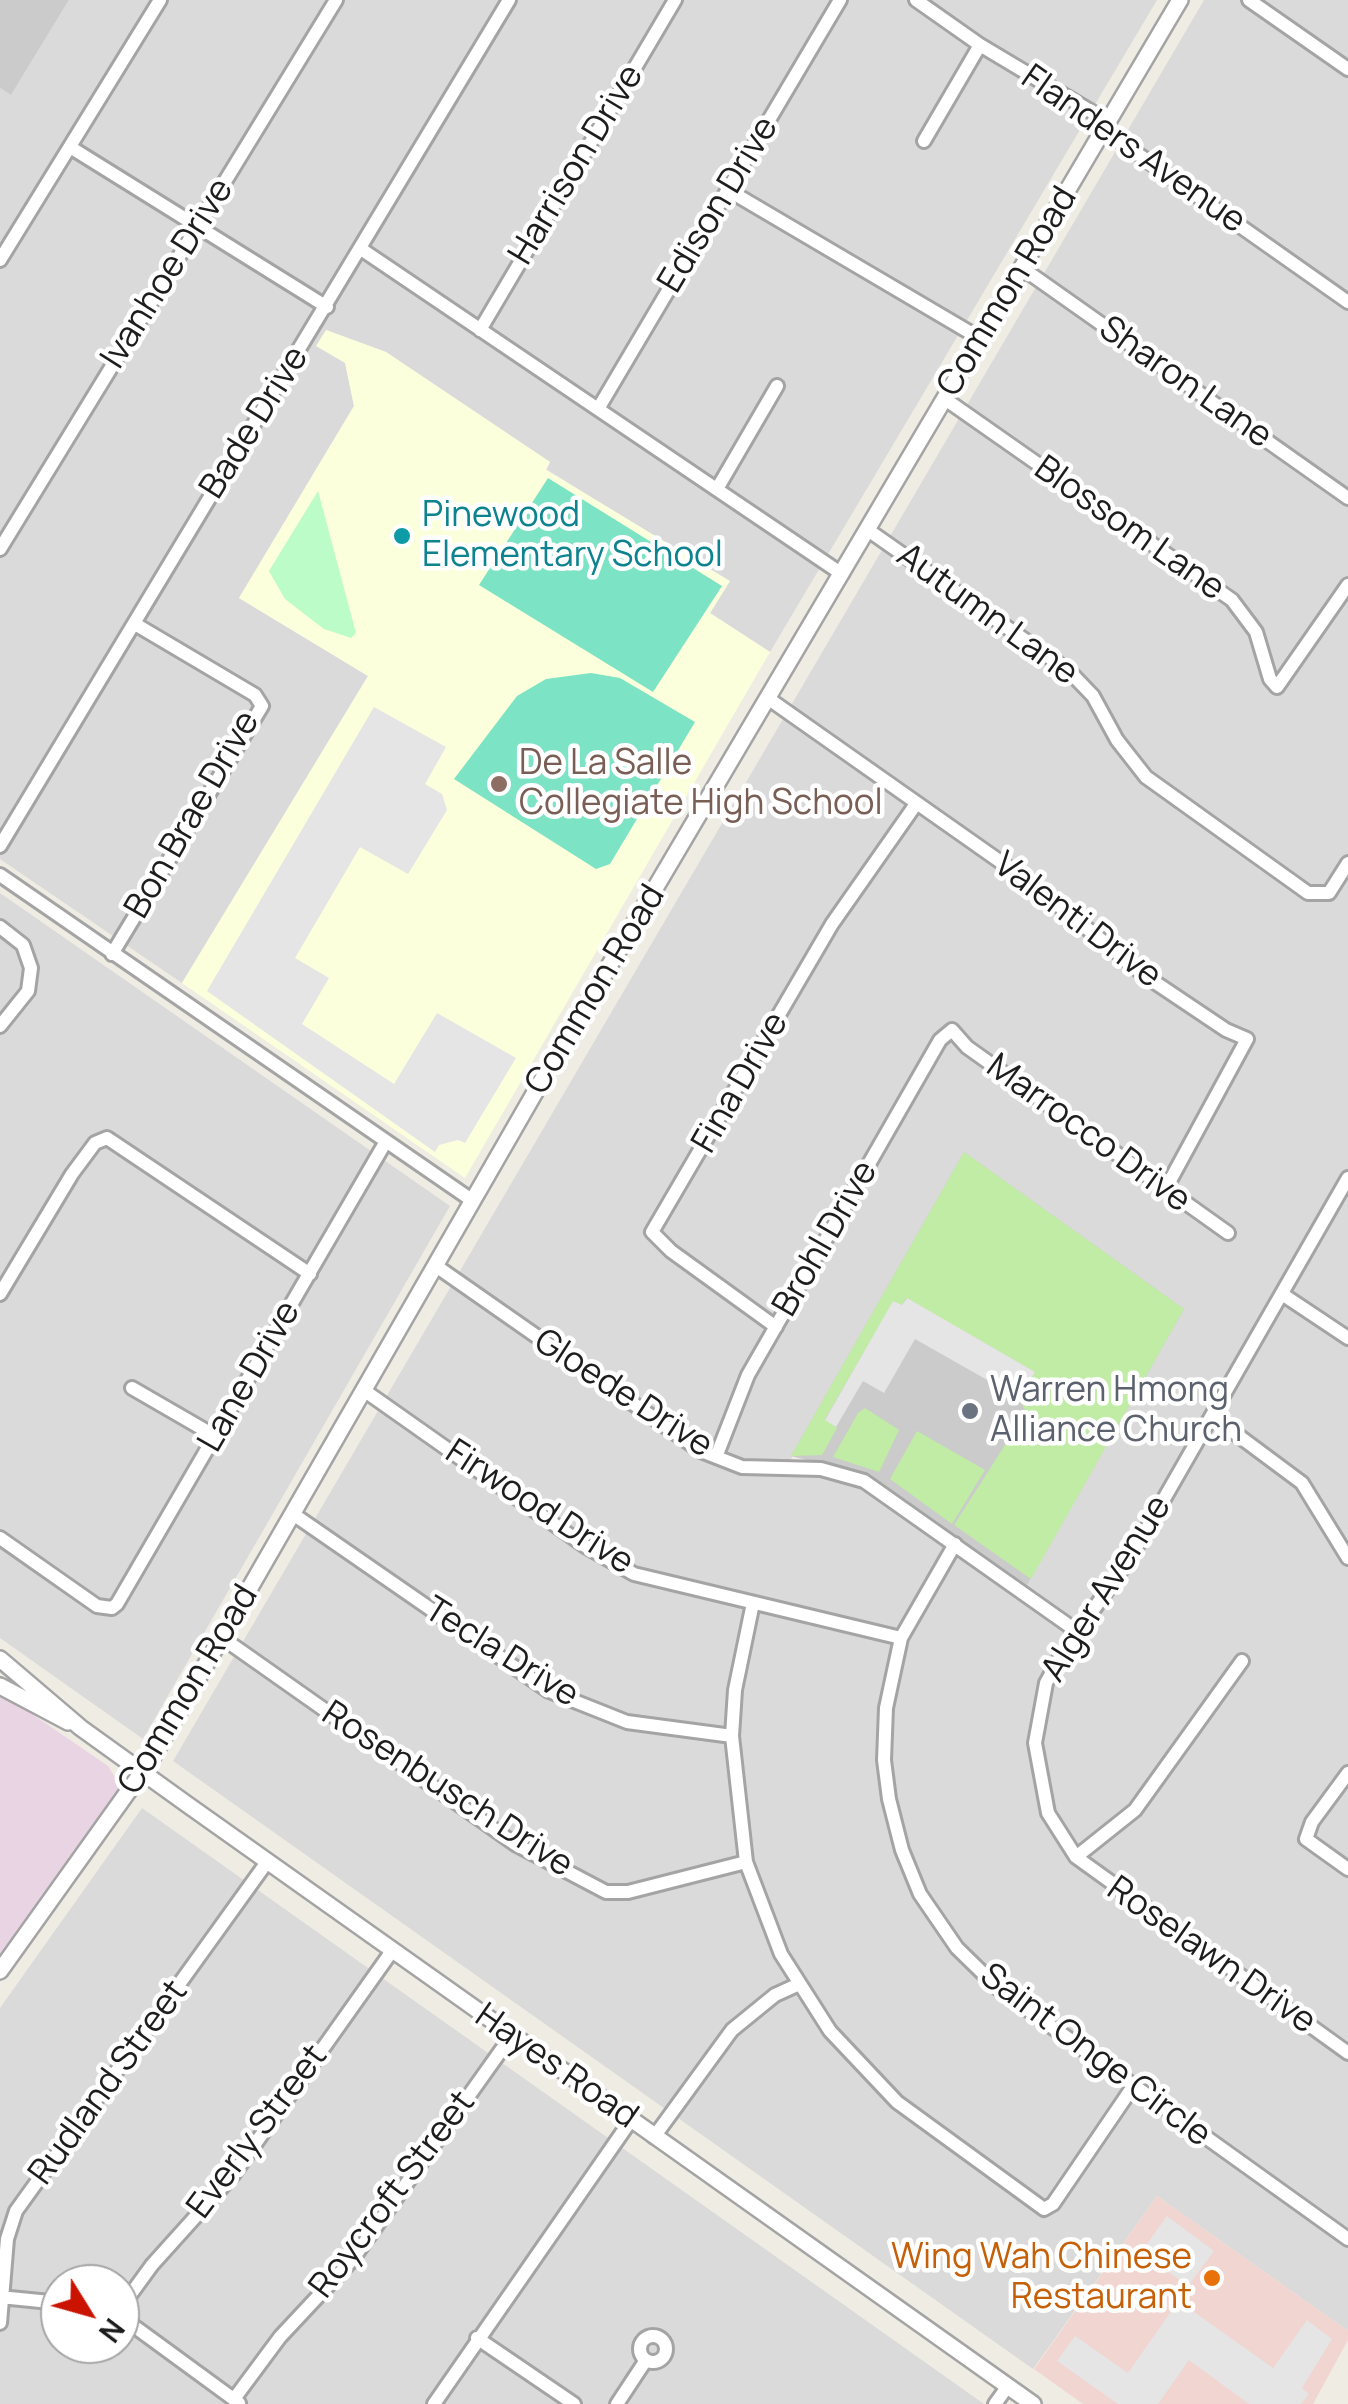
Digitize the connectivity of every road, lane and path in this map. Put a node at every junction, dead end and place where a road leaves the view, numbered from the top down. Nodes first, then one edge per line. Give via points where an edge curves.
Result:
1 (160, 0) edge
2 (336, 0) edge
3 (509, 0) edge
4 (674, 0) edge
5 (840, 0) edge
6 (916, 0) edge
7 (1180, 0) edge
8 (1249, 0) edge
9 (980, 46) junction
10 (1348, 69) edge
11 (1106, 128) junction
12 (924, 141) dead end
13 (70, 147) junction
14 (728, 190) junction
15 (198, 225) junction
16 (361, 250) junction
17 (0, 260) edge
18 (1022, 268) junction
19 (1348, 302) edge
20 (326, 306) junction
21 (480, 330) junction
22 (981, 339) junction
23 (777, 386) dead end
24 (945, 398) junction
25 (598, 410) junction
26 (717, 490) junction
27 (1348, 498) edge
28 (868, 530) junction
29 (0, 549) edge
30 (842, 574) junction
31 (1348, 585) edge
32 (135, 624) junction
33 (768, 698) junction
34 (916, 804) junction
35 (0, 846) edge
36 (1348, 863) edge
37 (0, 875) edge
38 (0, 927) edge
39 (112, 954) junction
40 (0, 1026) edge
41 (952, 1030) joint
42 (385, 1143) junction
43 (1348, 1178) edge
44 (1166, 1190) junction
45 (473, 1201) junction
46 (1228, 1233) dead end
47 (436, 1266) junction
48 (310, 1274) junction
49 (0, 1294) edge
50 (1282, 1294) junction
51 (776, 1326) junction
52 (1348, 1338) edge
53 (132, 1388) dead end
54 (365, 1390) junction
55 (1212, 1416) junction
56 (214, 1436) junction
57 (716, 1457) junction
58 (293, 1514) junction
59 (0, 1538) edge
60 (955, 1544) junction
61 (1348, 1558) edge
62 (754, 1603) junction
63 (1078, 1632) junction
64 (221, 1637) junction
65 (901, 1638) junction
66 (0, 1659) edge
67 (1242, 1661) dead end
68 (0, 1686) edge
69 (80, 1728) junction
70 (732, 1736) junction
71 (143, 1772) junction
72 (1348, 1773) edge
73 (1076, 1856) junction
74 (267, 1862) junction
75 (746, 1862) junction
76 (1348, 1869) edge
77 (392, 1951) junction
78 (0, 1970) edge
79 (797, 1985) junction
80 (512, 2035) junction
81 (1348, 2053) edge
82 (1132, 2088) junction
83 (631, 2120) junction
84 (654, 2136) junction
85 (1348, 2239) edge
86 (140, 2283) edge
87 (1, 2297) edge
88 (40, 2301) edge
89 (0, 2322) edge
90 (140, 2328) edge
91 (476, 2338) junction
92 (646, 2360) dead end
93 (1008, 2386) junction
94 (237, 2402) edge
95 (434, 2404) edge
96 (574, 2404) edge
97 (617, 2404) edge
98 (994, 2404) edge
99 (1033, 2404) edge

1 - 13 street
2 - 15 street, Ivanhoe Drive
3 - 16 street, Bade Drive
4 - 21 street, Harrison Drive
5 - 14 street, Edison Drive
6 - 9 street, Flanders Avenue
7 - 11 street, Common Road
8 - 10 street
9 - 11 street, Flanders Avenue via 1092,112
9 - 12 street
11 - 18 street, Common Road
11 - 19 street, Flanders Avenue
13 - 15 street
13 - 17 street
14 - 22 street
14 - 25 street, Edison Drive
15 - 20 street
15 - 29 street, Ivanhoe Drive
16 - 20 street, Bade Drive
16 - 21 street, Autumn Lane
18 - 22 street, Common Road
18 - 27 street, Sharon Lane
20 - 32 street, Bade Drive
21 - 25 street, Autumn Lane
22 - 24 street, Common Road
23 - 26 street
24 - 28 street, Common Road
24 - 31 street, Blossom Lane via 1232,600 1256,632 1277,688
25 - 26 street, Autumn Lane
26 - 30 street, Autumn Lane
28 - 30 street, Common Road
28 - 36 street, Autumn Lane via 1068,671 1156,786 1308,892 1324,896
30 - 33 street, Common Road
32 - 35 street, Bade Drive
32 - 39 street, Bon Brae Drive via 262,703
33 - 34 street, Valenti Drive
33 - 45 street, Common Road
34 - 44 street, Valenti Drive via 1032,884 1147,977 1247,1039
34 - 51 street, Fina Drive via 832,924 652,1232
37 - 39 street
38 - 40 street via 22,945 31,968 28,990
39 - 42 street
41 - 44 street, Marrocco Drive
41 - 51 street, Brohl Drive via 940,1040
42 - 45 street
42 - 48 street, Lane Drive
43 - 50 street, Alger Avenue
44 - 46 street, Marrocco Drive
45 - 47 street, Common Road
47 - 54 street, Common Road
47 - 57 street, Gloede Drive
48 - 49 street via 107,1138 95,1143 72,1174
48 - 56 street, Lane Drive
50 - 52 street
50 - 55 street, Alger Avenue
51 - 57 street, Brohl Drive via 736,1398
53 - 56 street
54 - 58 street, Common Road
54 - 62 street, Firwood Drive via 614,1564 662,1584
55 - 61 street via 1302,1483
55 - 63 street, Alger Avenue via 1133,1553
56 - 59 street, Lane Drive via 112,1608 97,1606
57 - 60 street, Gloede Drive via 756,1469 821,1469 854,1478
58 - 64 street, Common Road
58 - 70 street, Tecla Drive via 549,1691 627,1722
60 - 63 street, Gloede Drive
60 - 65 street, Saint Onge Circle
62 - 65 street, Firwood Drive
62 - 70 street
63 - 73 street, Alger Avenue via 1046,1683 1035,1743 1048,1813
64 - 71 street, Common Road
64 - 75 street, Rosenbusch Drive via 515,1844 606,1892
65 - 82 street, Saint Onge Circle via 886,1708 884,1760 902,1850 920,1894 973,1966
66 - 69 street, Hayes Road
67 - 73 street via 1135,1810
68 - 69 street, Hayes Road
69 - 71 street, Hayes Road
70 - 75 street
71 - 74 street, Hayes Road
71 - 78 street, Common Road
72 - 76 street via 1306,1840
73 - 81 street, Roselawn Drive
74 - 77 street, Hayes Road
74 - 87 street, Rudland Street via 16,2211
75 - 79 street
77 - 80 street, Hayes Road
77 - 86 street, Everly Street via 233,2175
79 - 82 street via 875,2082 1044,2210
79 - 84 street via 732,2030
80 - 83 street, Hayes Road
80 - 94 street, Roycroft Street via 352,2260 280,2337
82 - 85 street, Saint Onge Circle
83 - 84 street, Hayes Road
83 - 91 street
84 - 93 street, Hayes Road
87 - 88 street
87 - 89 street, Rudland Street
90 - 94 street
91 - 95 street
91 - 96 street
92 - 97 street
93 - 98 street
93 - 99 street, Hayes Road

